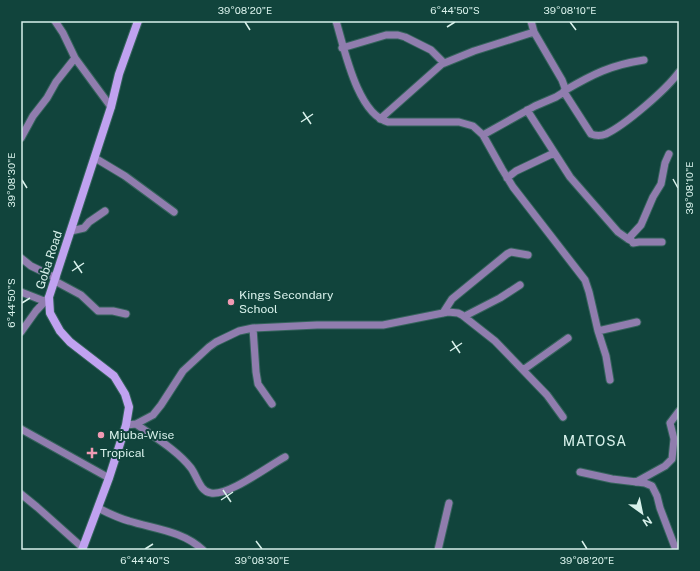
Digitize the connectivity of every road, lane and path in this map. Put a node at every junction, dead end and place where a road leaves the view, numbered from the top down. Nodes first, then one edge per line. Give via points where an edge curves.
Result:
1 (55, 21) edge
2 (138, 21) edge
3 (336, 21) edge
4 (531, 21) edge
5 (534, 32) junction
6 (342, 48) junction
7 (75, 58) junction
8 (644, 60) dead end
9 (444, 63) junction
10 (679, 72) edge
11 (564, 92) junction
12 (111, 107) junction
13 (527, 110) junction
14 (380, 119) junction
15 (24, 122) edge
16 (484, 135) junction
17 (21, 138) edge
18 (554, 152) junction
19 (669, 154) dead end
20 (95, 158) junction
21 (506, 178) junction
22 (105, 211) dead end
23 (174, 212) dead end
24 (71, 231) junction
25 (628, 239) junction
26 (662, 242) dead end
27 (528, 255) dead end
28 (21, 258) edge
29 (55, 279) junction
30 (520, 284) dead end
31 (21, 292) edge
32 (47, 299) junction
33 (443, 313) junction
34 (126, 314) dead end
35 (465, 316) junction
36 (637, 322) dead end
37 (253, 328) junction
38 (21, 332) edge
39 (598, 332) junction
40 (568, 338) dead end
41 (523, 370) junction
42 (610, 380) dead end
43 (272, 404) dead end
44 (679, 411) edge
45 (563, 417) dead end
46 (136, 424) junction
47 (126, 425) junction
48 (21, 429) edge
49 (285, 456) dead end
50 (580, 472) dead end
51 (109, 478) junction
52 (635, 482) junction
53 (21, 494) edge
54 (449, 503) dead end
55 (98, 508) junction
56 (82, 549) edge
57 (203, 550) edge
58 (438, 550) edge
59 (676, 550) edge

1 - 7 street
2 - 12 main road, Goba Road via 119,74
3 - 6 street
4 - 5 street
5 - 9 street via 474,50
5 - 11 street via 559,74 564,84
6 - 9 street via 386,35 405,36 432,50
6 - 14 street via 356,86 372,112
7 - 12 street
7 - 15 street via 47,98
8 - 11 street via 614,66 589,76
9 - 14 street
10 - 11 street via 635,113 600,136 591,134
11 - 13 street
12 - 20 main road, Goba Road
13 - 16 street
13 - 18 street
14 - 16 street via 388,122 460,122 473,126
15 - 17 street
16 - 21 street
18 - 21 street
18 - 25 street via 572,180 618,232
19 - 25 street via 661,184 641,225
20 - 23 street via 125,176
20 - 24 main road, Goba Road
21 - 39 street via 585,280
22 - 24 street via 84,228
24 - 29 main road, Goba Road
25 - 26 street via 633,244
27 - 33 street via 511,252 507,254 452,299
28 - 29 street
29 - 32 main road, Goba Road
29 - 34 street via 81,295 98,311
30 - 35 street via 500,298
31 - 32 street
32 - 38 street
32 - 47 main road, Goba Road via 50,313 60,331 70,342 114,376 121,386 129,407
33 - 35 street via 458,313
33 - 37 street via 383,325
35 - 41 street via 495,341
36 - 39 street
37 - 43 street via 259,386
37 - 46 street via 239,331 209,347 183,371 157,411 150,418
39 - 42 street
40 - 41 street
41 - 45 street via 548,395
44 - 52 street via 670,423 674,439 671,461
46 - 47 street
46 - 49 street via 182,458 203,489 211,494 244,482
47 - 51 main road, Goba Road
48 - 51 street
50 - 52 street
51 - 55 main road, Goba Road
52 - 59 street via 654,487
53 - 56 street
54 - 58 street
55 - 56 main road, Goba Road
55 - 57 street via 128,521 182,535

